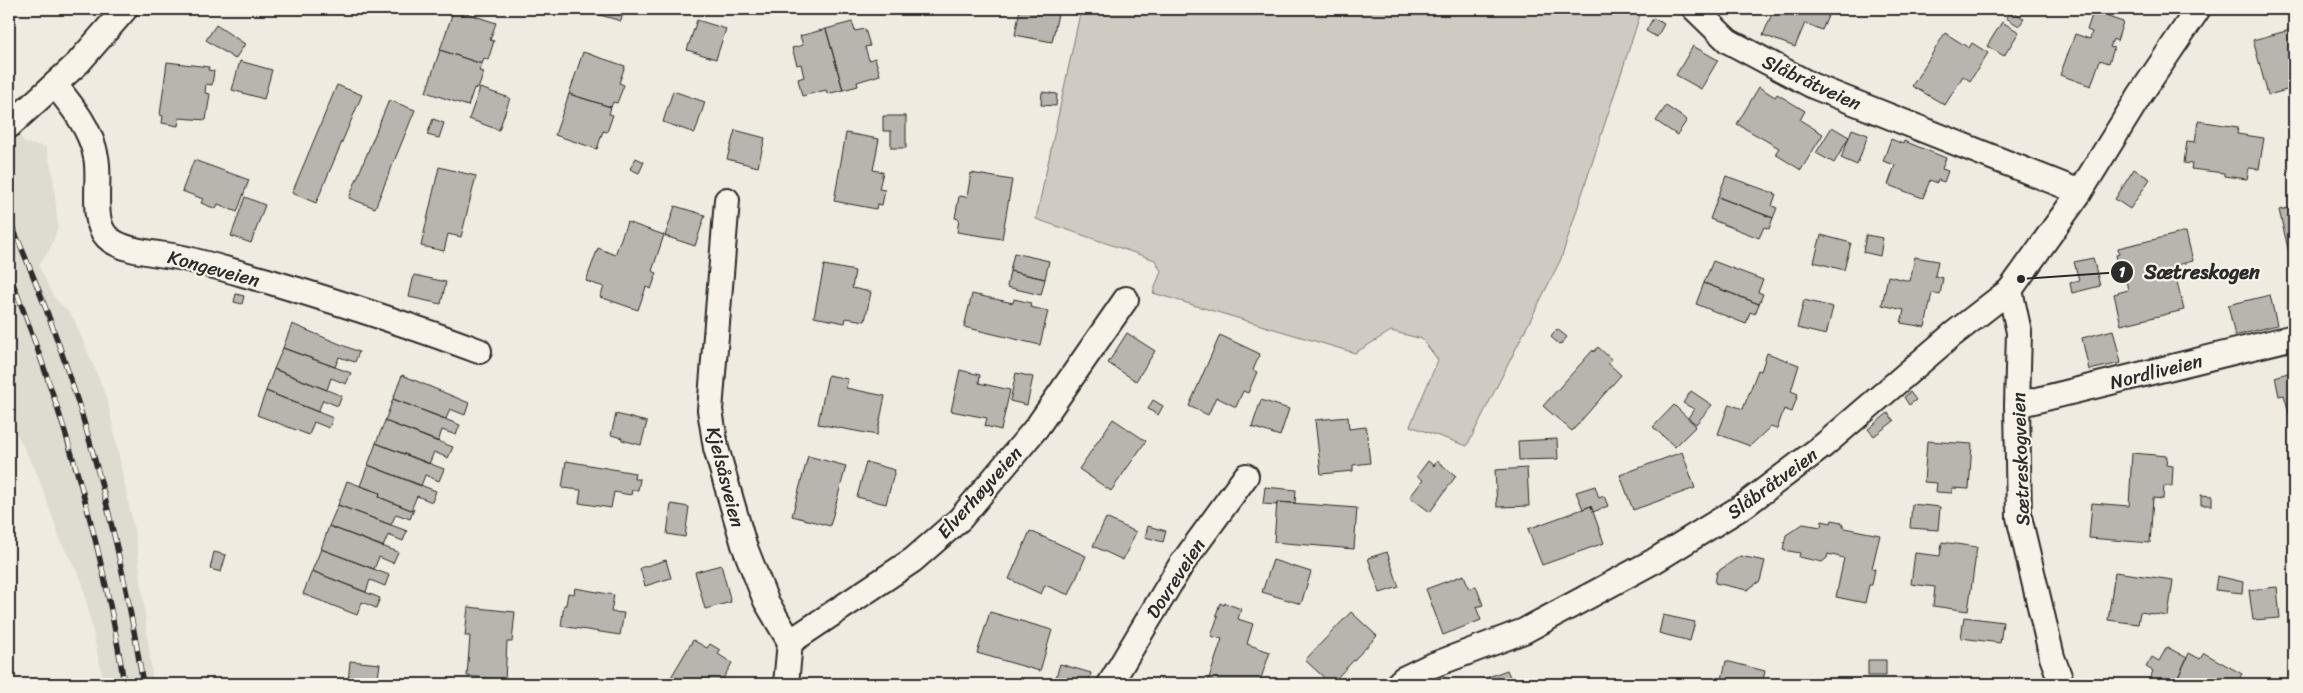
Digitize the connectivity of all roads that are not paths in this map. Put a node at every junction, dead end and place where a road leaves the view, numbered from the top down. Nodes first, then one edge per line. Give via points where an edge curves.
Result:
1 (124, 9) edge
2 (2198, 9) edge
3 (1695, 10) edge
4 (55, 85) junction
5 (9, 126) edge
6 (2080, 192) junction
7 (727, 200) dead end
8 (2010, 290) junction
9 (1126, 300) dead end
10 (2294, 336) edge
11 (479, 351) dead end
12 (2017, 405) junction
13 (1246, 476) dead end
14 (790, 642) junction
15 (786, 684) edge
16 (1110, 684) edge
17 (1398, 684) edge
18 (2062, 684) edge

1 - 4 street
2 - 6 street, Slåbråtveien
3 - 6 street, Slåbråtveien via 1728,41 1813,86
4 - 5 street
4 - 11 street, Kongeveien via 76,111 94,147 99,219 106,236 112,241 128,248 185,258 376,313
6 - 8 street, Slåbråtveien
7 - 14 street, Kjelsåsveien via 710,410 716,448 744,545 766,601
8 - 12 street, Sætreskogveien via 2019,332
8 - 17 street, Slåbråtveien via 1952,335 1824,445 1745,505 1654,562 1524,631 1428,667
9 - 14 street, Elverhøyveien via 1037,428 960,519 913,560
10 - 12 street, Nordliveien
12 - 18 street, Sætreskogveien via 2019,517 2052,657
13 - 16 street, Dovreveien via 1182,565
14 - 15 street

